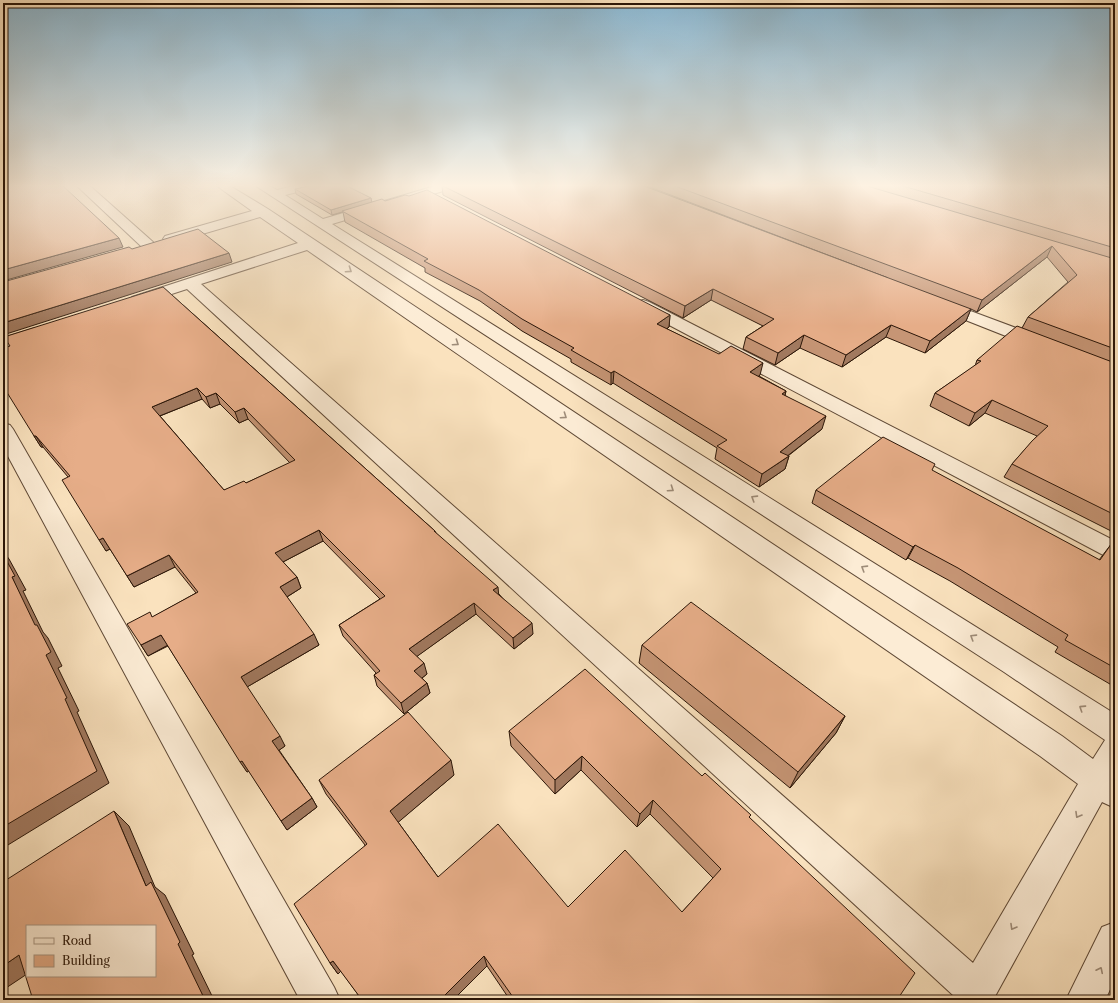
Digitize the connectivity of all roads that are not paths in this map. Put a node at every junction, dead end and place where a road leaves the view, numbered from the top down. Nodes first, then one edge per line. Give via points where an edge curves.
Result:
1 (134, 233) edge
2 (190, 233) edge
3 (313, 233) edge
4 (319, 233) edge
5 (316, 234) junction
6 (148, 245) junction
7 (133, 249) edge
8 (190, 283) junction
9 (630, 298) edge
10 (930, 300) edge
11 (123, 304) edge
12 (48, 328) edge
13 (3, 343) edge
14 (1048, 346) edge
15 (3, 429) edge
16 (1115, 550) edge
17 (1115, 730) edge
18 (1115, 750) edge
19 (1106, 787) edge
20 (1115, 940) edge
21 (974, 996) edge
22 (321, 1000) edge
23 (1085, 1000) edge

1 - 6 street
2 - 6 street
3 - 5 street
4 - 5 street
5 - 8 street
17 -> 5 street via 1001,655
5 -> 19 street via 1051,746
6 - 7 street
8 - 11 street
8 - 21 street
9 - 16 street
10 - 14 street
12 - 13 street
15 - 22 street
18 - 19 street
19 -> 21 street
23 -> 20 street

